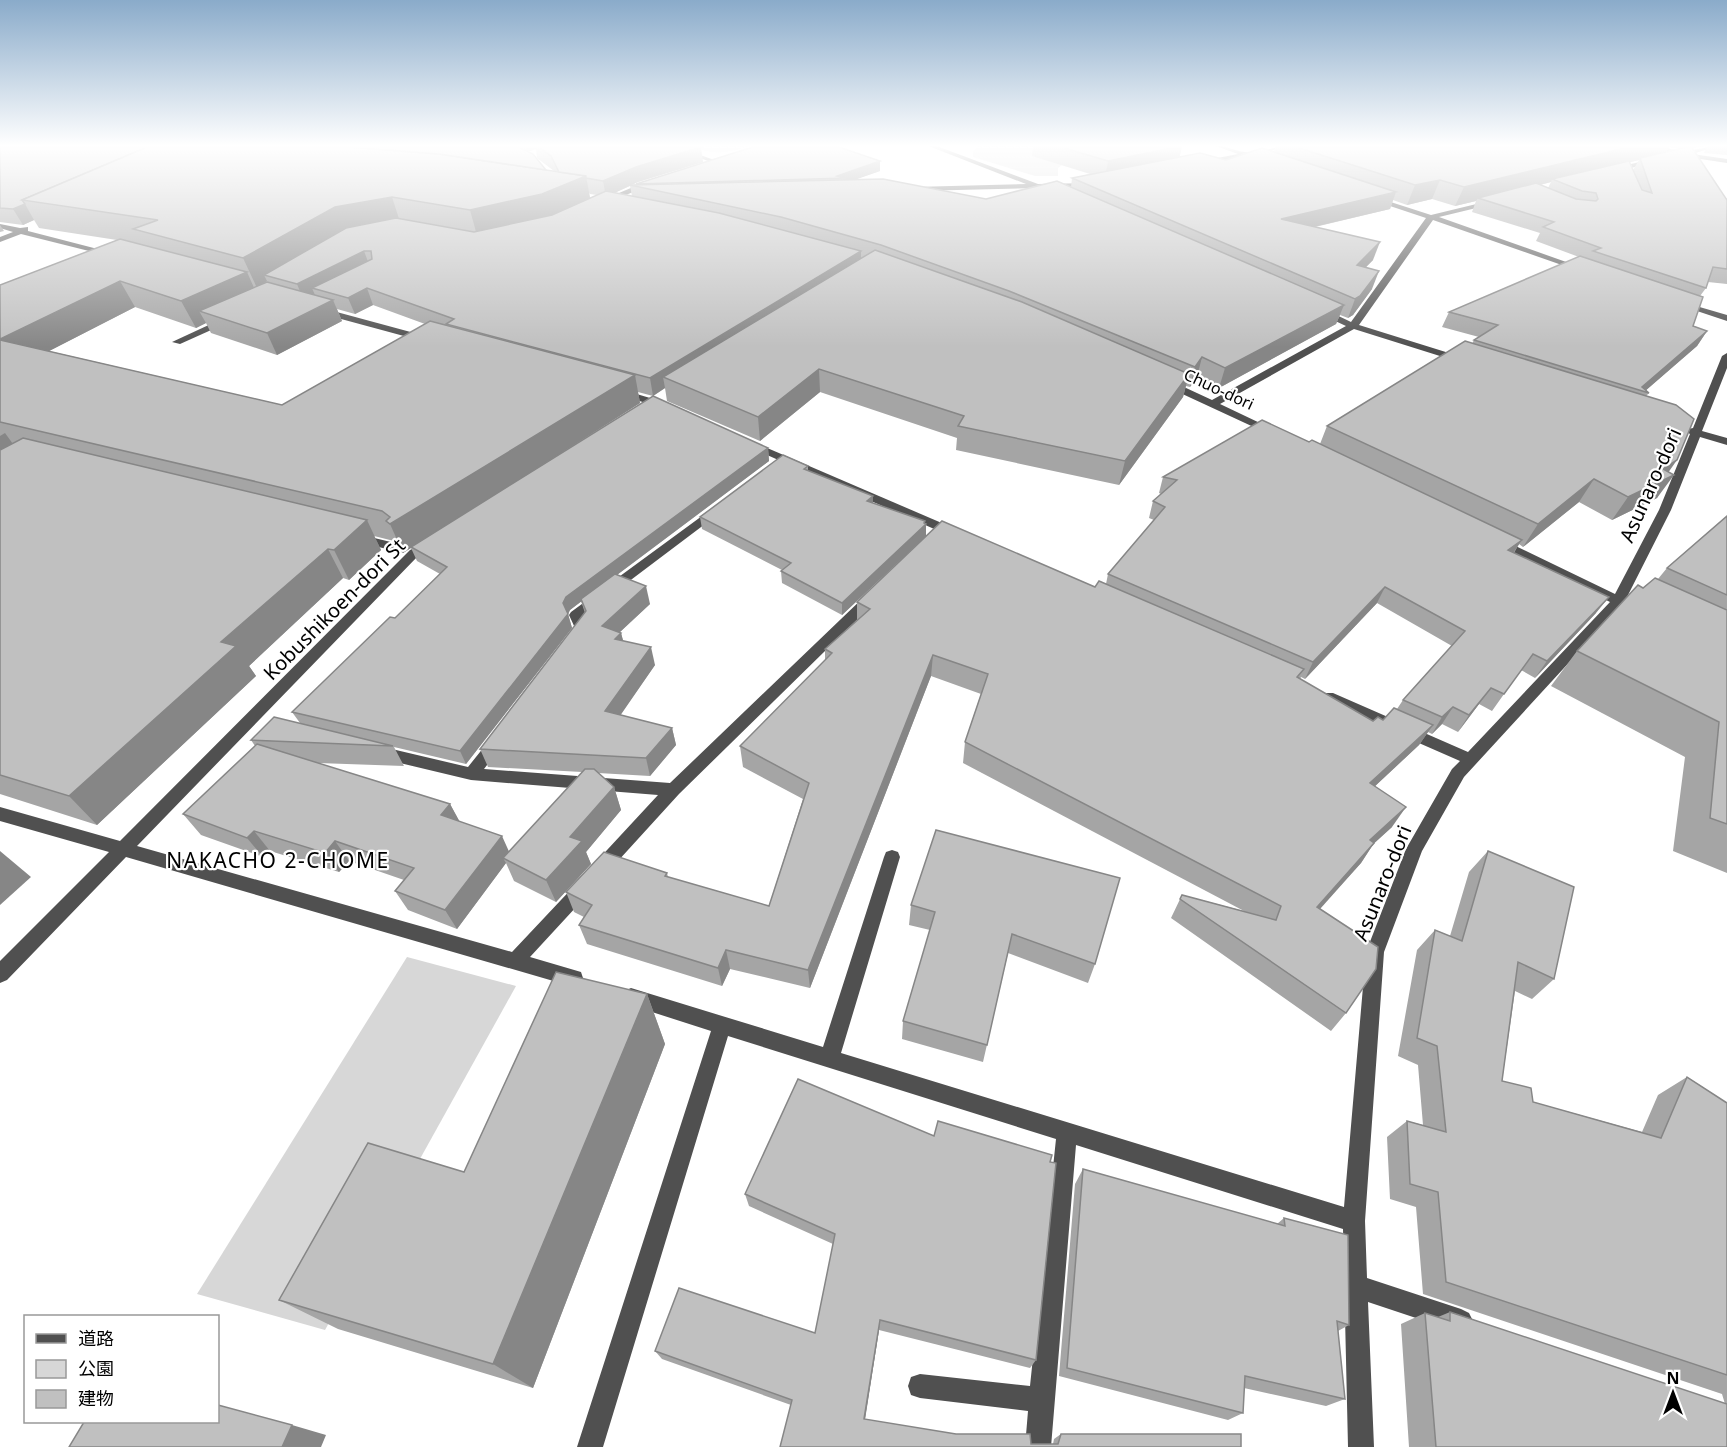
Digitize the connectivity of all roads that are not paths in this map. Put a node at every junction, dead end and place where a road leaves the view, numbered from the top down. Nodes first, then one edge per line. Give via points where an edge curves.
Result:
1 (1418, 213) edge
2 (1448, 213) edge
3 (1431, 217) junction
4 (0, 226) edge
5 (29, 227) junction
6 (0, 240) edge
7 (124, 257) edge
8 (1596, 273) edge
9 (1672, 299) edge
10 (1310, 307) edge
11 (315, 309) edge
12 (231, 318) edge
13 (1727, 318) edge
14 (1353, 326) junction
15 (177, 342) dead end
16 (439, 343) edge
17 (1727, 356) edge
18 (1467, 361) edge
19 (1150, 376) edge
20 (608, 389) edge
21 (673, 389) edge
22 (653, 401) junction
23 (1214, 404) junction
24 (675, 411) edge
25 (633, 414) edge
26 (1673, 425) edge
27 (1696, 432) junction
28 (741, 439) edge
29 (1288, 441) edge
30 (1727, 441) edge
31 (727, 501) edge
32 (444, 534) edge
33 (350, 536) edge
34 (965, 538) edge
35 (1490, 539) edge
36 (395, 547) edge
37 (884, 586) edge
38 (1618, 601) junction
39 (1651, 617) edge
40 (570, 645) edge
41 (1316, 692) edge
42 (508, 727) edge
43 (366, 749) edge
44 (1470, 759) junction
45 (471, 774) junction
46 (673, 790) junction
47 (0, 814) edge
48 (122, 850) junction
49 (892, 857) dead end
50 (516, 960) junction
51 (0, 974) edge
52 (592, 984) edge
53 (614, 991) edge
54 (722, 1026) junction
55 (830, 1059) junction
56 (1067, 1133) junction
57 (1354, 1221) junction
58 (1356, 1286) junction
59 (1478, 1327) edge
60 (920, 1386) dead end
61 (1041, 1400) junction
62 (590, 1447) edge
63 (1038, 1447) edge
64 (1361, 1447) edge

1 - 3 street
2 - 3 street
3 - 8 street
3 - 14 street
4 - 5 street
5 - 6 street
5 - 7 street
9 - 13 street
10 - 14 street
11 - 16 street
12 - 15 street
14 - 18 street
14 - 23 street
17 - 27 street, Asunaro-dori
19 - 23 street, Chuo-dori
20 - 22 street
21 - 22 street
22 - 24 street
22 - 25 street
23 - 29 street, Chuo-dori
26 - 27 street
27 - 30 street
27 - 38 street, Asunaro-dori via 1665,510
28 - 34 street via 780,462 939,532
31 - 40 street via 576,615 582,628
32 - 48 street, Kobushikoen-dori St via 414,554 256,722
33 - 36 street
35 - 38 street
37 - 46 street
38 - 39 street
38 - 44 street, Asunaro-dori
41 - 44 street
42 - 45 street
43 - 45 street
44 - 57 street, Asunaro-dori via 1414,849 1376,952
45 - 46 street
46 - 50 street
47 - 48 street
48 - 50 street
48 - 51 street, Kobushikoen-dori St
49 - 55 street
50 - 52 street
53 - 54 street
54 - 55 street
54 - 62 street
55 - 56 street
56 - 57 street
56 - 61 street
57 - 58 street, Asunaro-dori
58 - 59 street
58 - 64 street, Asunaro-dori
60 - 61 street
61 - 63 street

